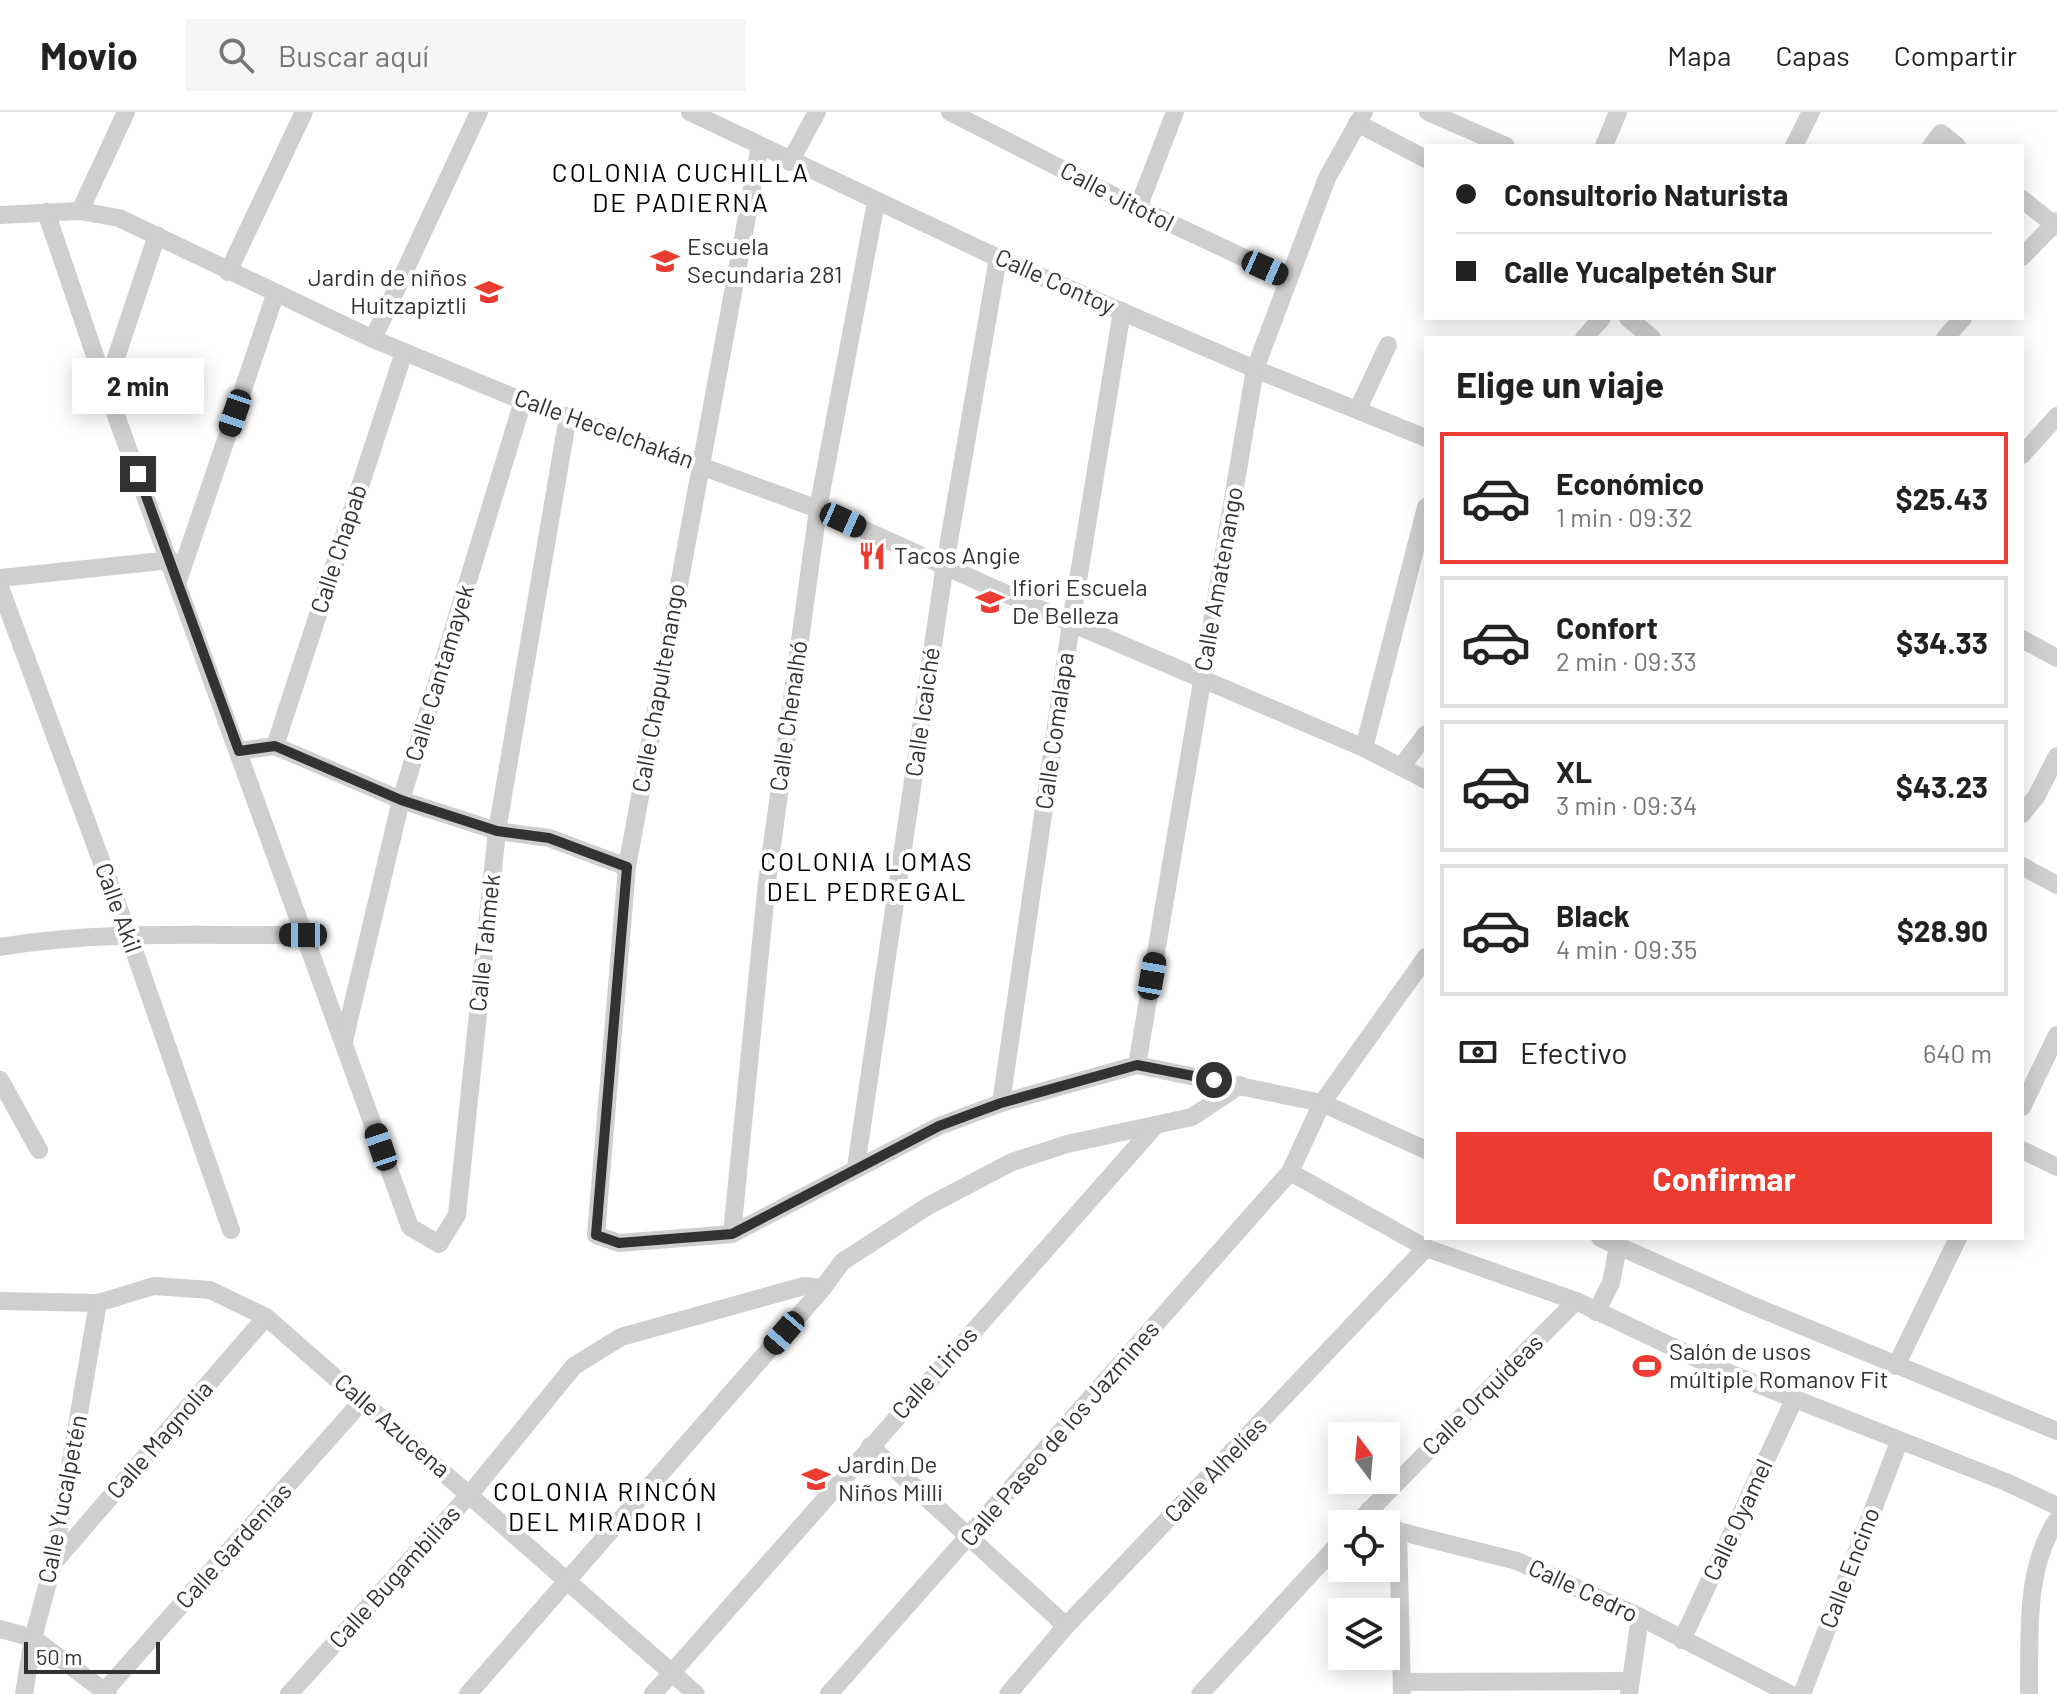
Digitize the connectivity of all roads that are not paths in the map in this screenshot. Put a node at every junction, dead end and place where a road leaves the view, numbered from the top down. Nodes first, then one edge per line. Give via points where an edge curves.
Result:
1 (126, 112) edge
2 (304, 112) edge
3 (479, 112) edge
4 (690, 112) edge
5 (817, 112) edge
6 (950, 112) edge
7 (1175, 112) edge
8 (1428, 112) edge
9 (1618, 112) edge
10 (1811, 112) edge
11 (1360, 117) edge
12 (1501, 144) edge
13 (1605, 144) edge
14 (1795, 144) edge
15 (760, 146) junction
16 (1424, 158) edge
17 (790, 162) junction
18 (2024, 200) edge
19 (876, 202) junction
20 (1138, 208) junction
21 (80, 211) junction
22 (46, 212) junction
23 (0, 215) edge
24 (2056, 224) edge
25 (157, 235) junction
26 (2024, 255) edge
27 (998, 258) junction
28 (228, 272) junction
29 (1287, 278) junction
30 (275, 295) junction
31 (1122, 311) junction
32 (1600, 320) edge
33 (1630, 320) edge
34 (1961, 320) edge
35 (1586, 336) edge
36 (1650, 336) edge
37 (1947, 336) edge
38 (373, 339) junction
39 (1388, 345) dead end
40 (404, 352) junction
41 (1255, 369) junction
42 (106, 388) junction
43 (523, 401) junction
44 (1358, 409) junction
45 (568, 416) junction
46 (2057, 416) edge
47 (1424, 437) edge
48 (2024, 453) edge
49 (699, 464) junction
50 (818, 509) junction
51 (1424, 515) edge
52 (171, 560) junction
53 (945, 564) junction
54 (0, 578) edge
55 (178, 581) junction
56 (0, 587) edge
57 (1071, 623) junction
58 (2024, 640) edge
59 (2057, 658) edge
60 (1202, 680) junction
61 (1424, 737) edge
62 (275, 746) junction
63 (1364, 748) junction
64 (239, 751) junction
65 (2057, 756) edge
66 (1401, 767) junction
67 (1424, 779) edge
68 (2029, 793) edge
69 (401, 800) junction
70 (497, 831) junction
71 (627, 867) junction
72 (2024, 867) edge
73 (2057, 885) edge
74 (303, 935) junction
75 (129, 936) junction
76 (0, 947) edge
77 (1424, 960) edge
78 (2057, 1035) edge
79 (344, 1041) junction
80 (1137, 1065) junction
81 (0, 1080) edge
82 (1240, 1085) junction
83 (1001, 1103) junction
84 (1322, 1103) junction
85 (2024, 1103) edge
86 (1155, 1126) junction
87 (1424, 1149) edge
88 (39, 1150) dead end
89 (2024, 1151) edge
90 (856, 1167) junction
91 (2057, 1167) edge
92 (1290, 1172) junction
93 (231, 1230) dead end
94 (732, 1234) junction
95 (1604, 1240) edge
96 (1957, 1240) edge
97 (1618, 1247) junction
98 (1426, 1248) junction
99 (823, 1288) junction
100 (0, 1301) edge
101 (1576, 1301) junction
102 (98, 1303) junction
103 (1596, 1312) junction
104 (266, 1317) junction
105 (1896, 1366) junction
106 (363, 1400) junction
107 (1794, 1400) junction
108 (2057, 1431) edge
109 (1899, 1442) junction
110 (870, 1446) junction
111 (470, 1494) junction
112 (2057, 1506) edge
113 (1370, 1510) edge
114 (2057, 1520) edge
115 (1400, 1532) edge
116 (969, 1538) junction
117 (1328, 1555) edge
118 (53, 1564) junction
119 (570, 1580) junction
120 (1399, 1582) edge
121 (1640, 1617) junction
122 (1066, 1626) junction
123 (0, 1629) edge
124 (33, 1638) junction
125 (1682, 1640) junction
126 (673, 1673) junction
127 (1630, 1687) edge
128 (1402, 1688) edge
129 (105, 1693) edge
130 (24, 1694) edge
131 (289, 1694) edge
132 (468, 1694) edge
133 (653, 1694) edge
134 (696, 1694) edge
135 (829, 1694) edge
136 (1008, 1694) edge
137 (1200, 1694) edge
138 (1790, 1694) edge
139 (1802, 1694) edge
140 (2029, 1694) edge

1 - 21 street
2 - 28 street
3 - 38 street
4 - 15 street, Calle Contoy
5 - 17 street
6 - 20 street, Calle Jitotol
7 - 20 street
8 - 12 street
9 - 13 street
10 - 14 street
11 - 16 street
11 - 29 street, Calle Amatenango via 1327,178
15 - 17 street, Calle Contoy
15 - 49 street, Calle Chapultenango
17 - 19 street, Calle Contoy
18 - 24 street
19 - 27 street, Calle Contoy
19 - 50 street, Calle Chenalhó
20 - 29 street, Calle Jitotol
21 - 22 street, Calle Hecelchakán
21 - 25 street, Calle Hecelchakán via 119,218
22 - 23 street, Calle Hecelchakán
22 - 42 street
24 - 26 street
25 - 28 street, Calle Hecelchakán
25 - 42 street
27 - 31 street, Calle Contoy
27 - 53 street, Calle Icaiché
28 - 30 street, Calle Hecelchakán
29 - 41 street, Calle Amatenango
30 - 38 street, Calle Hecelchakán
30 - 55 street
31 - 41 street, Calle Contoy
31 - 57 street, Calle Comalapa
32 - 35 street
33 - 36 street
34 - 37 street
38 - 40 street, Calle Hecelchakán
39 - 44 street
40 - 43 street, Calle Hecelchakán
40 - 62 street, Calle Chapab
41 - 44 street, Calle Contoy
41 - 60 street, Calle Amatenango
42 - 52 street
43 - 45 street, Calle Hecelchakán
43 - 69 street, Calle Cantamayek
44 - 47 street, Calle Contoy
45 - 49 street, Calle Hecelchakán
45 - 70 street, Calle Tahmek
46 - 48 street
49 - 50 street, Calle Hecelchakán
49 - 71 street, Calle Chapultenango
50 - 53 street, Calle Hecelchakán
50 - 94 street, Calle Chenalhó via 767,882
51 - 63 street
52 - 54 street
52 - 55 street
53 - 57 street, Calle Hecelchakán
53 - 90 street, Calle Icaiché
55 - 64 street
56 - 75 street, Calle Akil
57 - 60 street, Calle Hecelchakán
57 - 83 street, Calle Comalapa
58 - 59 street
60 - 63 street, Calle Hecelchakán
60 - 80 street, Calle Amatenango
61 - 66 street
62 - 64 street
62 - 69 street
63 - 66 street, Calle Hecelchakán
64 - 74 street
65 - 68 street
66 - 67 street, Calle Hecelchakán
69 - 70 street
69 - 79 street, Calle Cantamayek
70 - 71 street via 549,838
70 - 79 street, Calle Tahmek via 457,1215 439,1244 410,1227
71 - 94 street, Calle Chapultenango via 596,1235 619,1243
72 - 73 street
74 - 75 street
74 - 79 street
75 - 76 street
75 - 93 street, Calle Akil
77 - 84 street, Calle Paseo de los Jazmines
78 - 85 street
80 - 82 street
80 - 83 street
81 - 88 street
82 - 84 street
82 - 86 street via 1192,1117
83 - 90 street
84 - 87 street
84 - 92 street, Calle Paseo de los Jazmines
86 - 99 street via 1067,1144 1012,1162 928,1206 842,1262
86 - 110 street, Calle Lirios
89 - 91 street
90 - 94 street
92 - 98 street
92 - 116 street, Calle Paseo de los Jazmines
95 - 97 street
96 - 105 street
97 - 103 street via 1611,1283
97 - 105 street
98 - 101 street
98 - 122 street, Calle Alhelíes
99 - 111 street, Calle Bugambilias via 804,1286 621,1337 574,1366
99 - 119 street
100 - 102 street, Calle Azucena
101 - 103 street
101 - 113 street, Calle Orquídeas
102 - 104 street, Calle Azucena via 154,1286 210,1290
102 - 118 street, Calle Yucalpetén
103 - 107 street
104 - 106 street, Calle Azucena
104 - 118 street, Calle Magnolia
105 - 108 street
106 - 111 street, Calle Azucena
106 - 129 street, Calle Gardenias
107 - 109 street
107 - 125 street, Calle Oyamel
109 - 112 street
109 - 139 street, Calle Encino
110 - 116 street
110 - 126 street, Calle Lirios
111 - 119 street, Calle Azucena
111 - 131 street, Calle Bugambilias
114 - 140 street via 2031,1597
115 - 121 street, Calle Cedro via 1517,1561
116 - 122 street
116 - 135 street, Calle Paseo de los Jazmines
117 - 137 street
118 - 124 street, Calle Yucalpetén
119 - 126 street, Calle Azucena
119 - 132 street
120 - 128 street
121 - 125 street, Calle Cedro
121 - 127 street
122 - 136 street, Calle Alhelíes
123 - 124 street
124 - 129 street
124 - 130 street, Calle Yucalpetén
125 - 138 street, Calle Cedro
126 - 133 street, Calle Lirios
126 - 134 street, Calle Azucena
127 - 128 street

